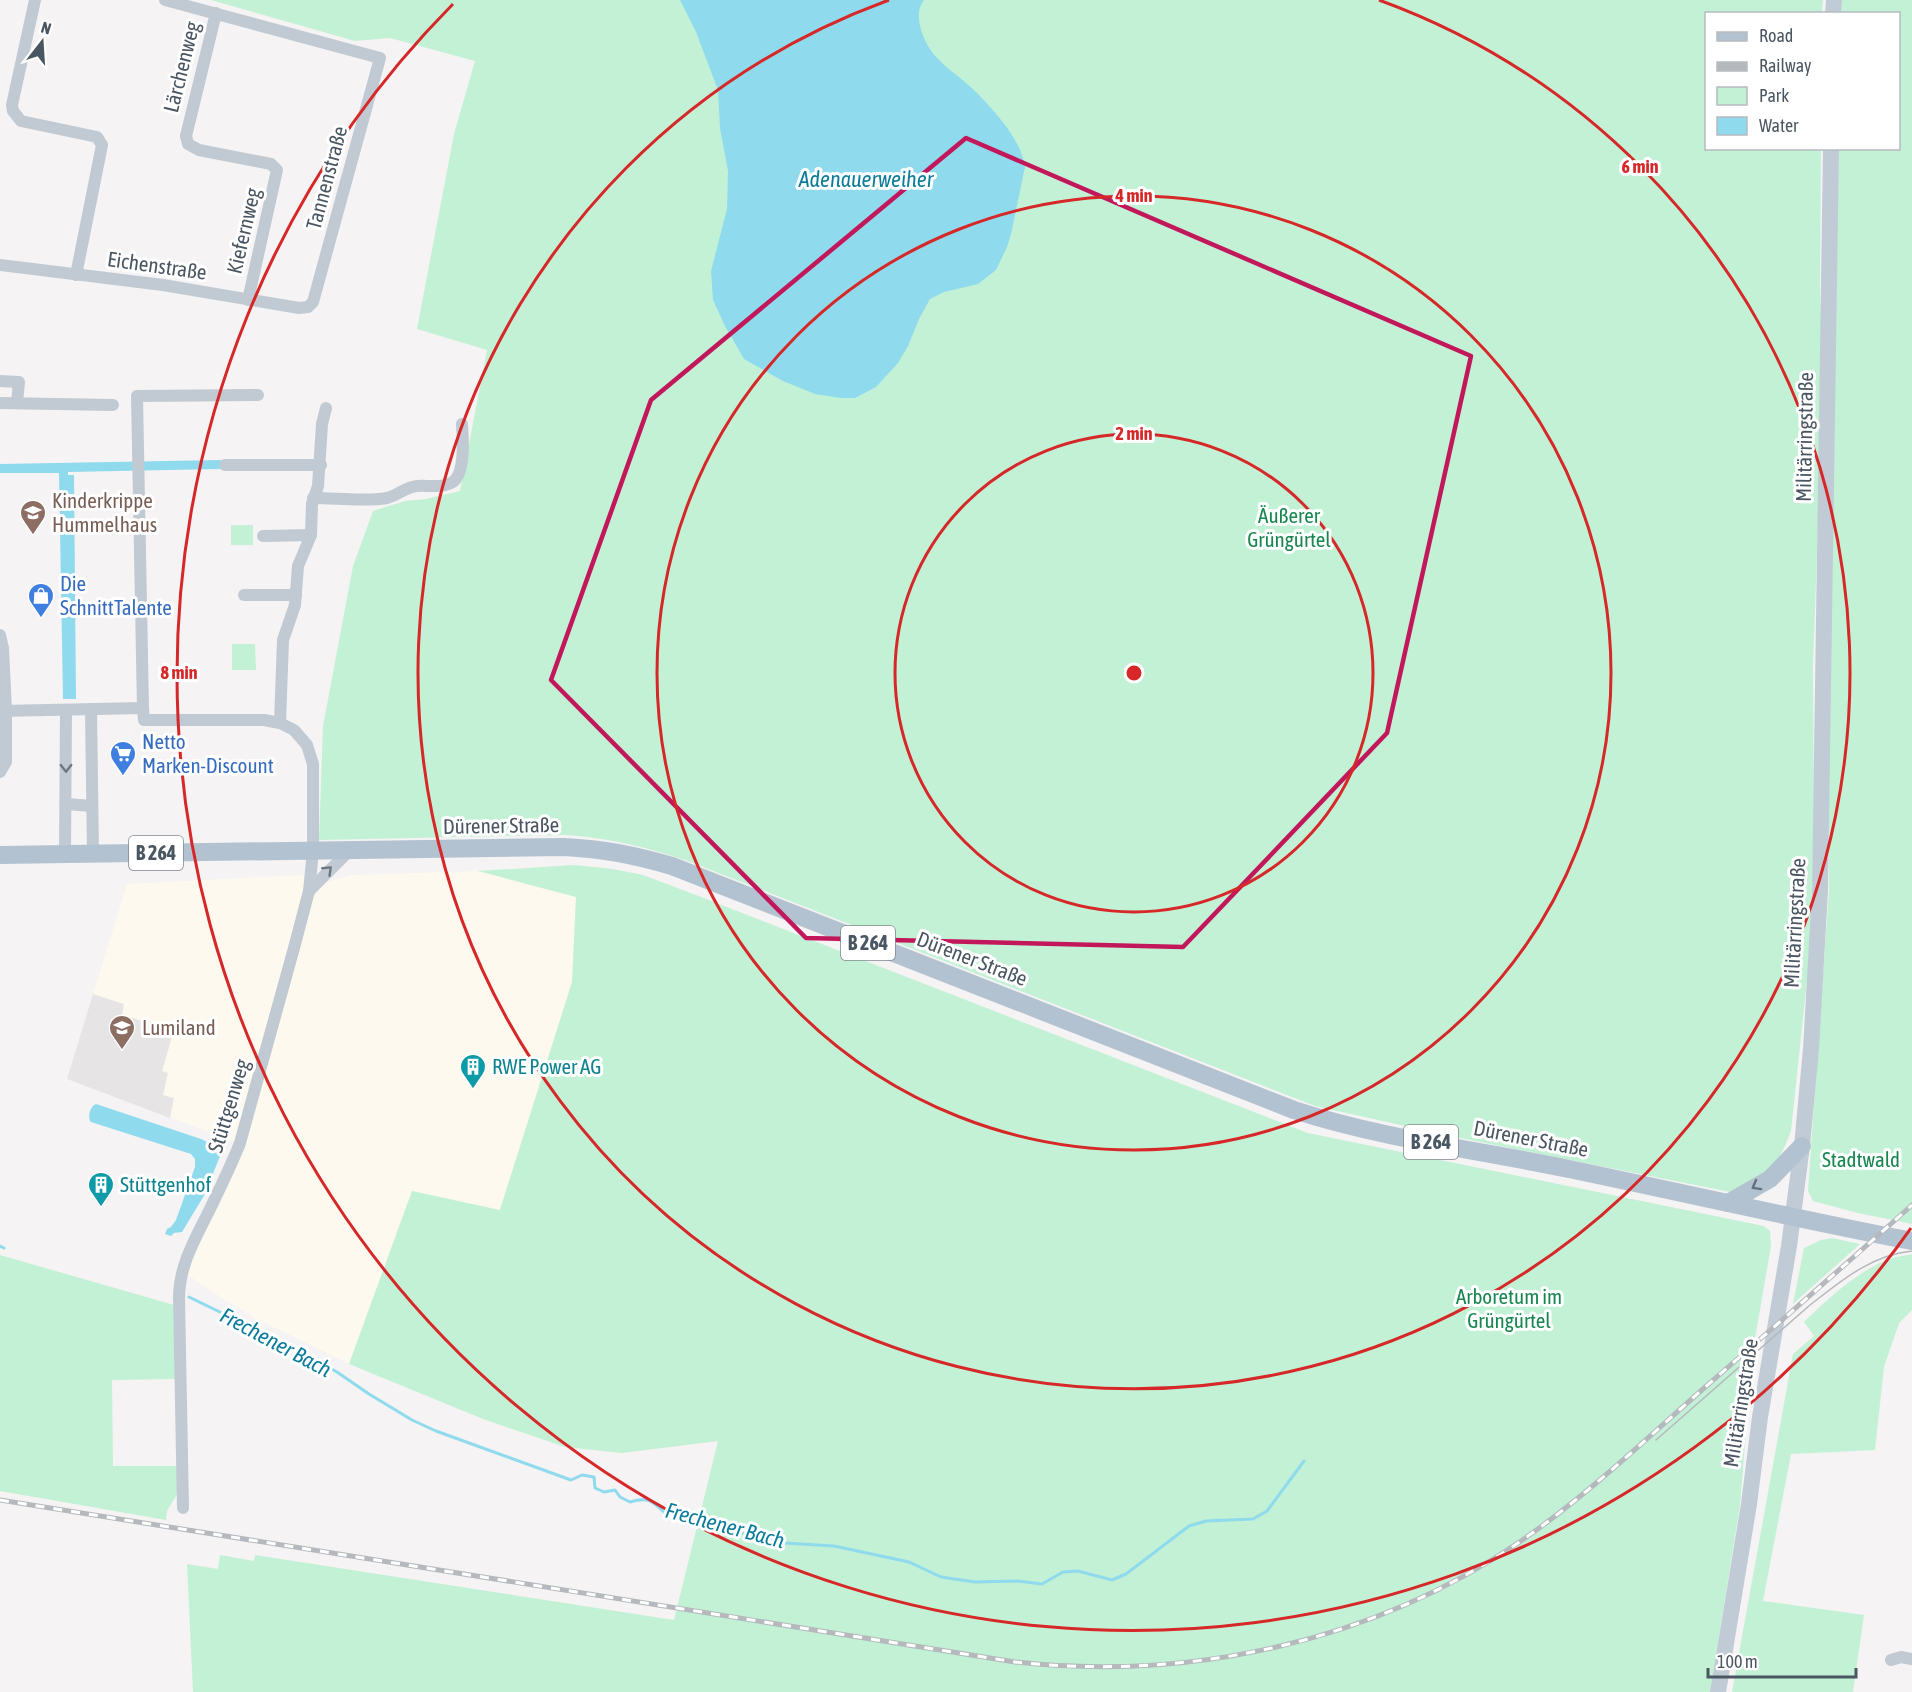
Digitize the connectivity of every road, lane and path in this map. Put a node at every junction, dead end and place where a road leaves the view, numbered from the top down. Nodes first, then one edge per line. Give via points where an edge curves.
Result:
1 (35, 0) edge
2 (165, 0) edge
3 (216, 13) junction
4 (1831, 150) edge
5 (277, 170) joint
6 (0, 265) edge
7 (76, 275) junction
8 (248, 300) junction
9 (308, 307) joint
10 (0, 381) edge
11 (258, 394) dead end
12 (0, 403) edge
13 (17, 403) junction
14 (113, 405) dead end
15 (326, 408) dead end
16 (462, 424) dead end
17 (225, 465) dead end
18 (321, 465) junction
19 (314, 498) junction
20 (311, 535) junction
21 (263, 536) dead end
22 (296, 595) junction
23 (244, 596) dead end
24 (0, 635) edge
25 (143, 708) junction
26 (66, 710) junction
27 (91, 710) junction
28 (3, 711) edge
29 (280, 723) junction
30 (0, 772) edge
31 (66, 804) junction
32 (92, 806) junction
33 (349, 851) junction
34 (313, 852) junction
35 (65, 853) junction
36 (93, 854) junction
37 (0, 855) edge
38 (309, 891) junction
39 (1802, 1146) junction
40 (1728, 1203) junction
41 (1793, 1217) junction
42 (1912, 1241) edge
43 (183, 1508) dead end
44 (1912, 1659) edge
45 (1892, 1660) dead end
46 (1718, 1692) edge

1 - 7 street via 13,111 21,121 97,137 102,146
2 - 3 street
3 - 5 street, Lärchenweg via 186,136 188,144 199,150 271,164
3 - 9 street, Tannenstraße via 380,58 313,302
4 - 39 main road, Militärringstraße via 1820,891
5 - 8 street, Kiefernweg
6 - 7 street, Eichenstraße
7 - 8 street, Eichenstraße
8 - 9 street, Eichenstraße
10 - 13 street via 19,382
11 - 25 street via 137,396
12 - 13 street
13 - 14 street
15 - 18 street
16 - 19 street via 460,472 450,483 415,486 388,497
17 - 18 street
18 - 19 street
19 - 20 street
20 - 21 street
20 - 22 street via 296,574
22 - 23 street
22 - 29 street via 283,640
24 - 28 street
25 - 27 street
25 - 29 street via 144,720
26 - 27 street
26 - 28 street
26 -> 31 street
27 - 32 street
28 - 30 street via 6,762
29 - 34 street, Stüttgenweg via 294,730 307,745 313,764
31 - 32 street
31 - 35 street
32 - 36 street
33 - 34 main road, Dürener Straße / B 264
38 -> 33 street, Stüttgenweg
33 - 40 main road, Dürener Straße / B 264 via 564,847 631,854 672,866 1294,1110 1333,1122
34 - 36 main road, Dürener Straße / B 264
34 - 38 street, Stüttgenweg
35 - 36 main road, Dürener Straße / B 264
35 - 37 main road, Dürener Straße / B 264
38 - 43 street, Stüttgenweg via 240,1143 188,1255 179,1296
39 -> 40 main road via 1770,1179
39 - 41 main road, Militärringstraße
40 - 41 main road, Dürener Straße / B 264
41 - 42 main road, Dürener Straße / B 264
41 - 46 main road, Militärringstraße
44 - 45 street

